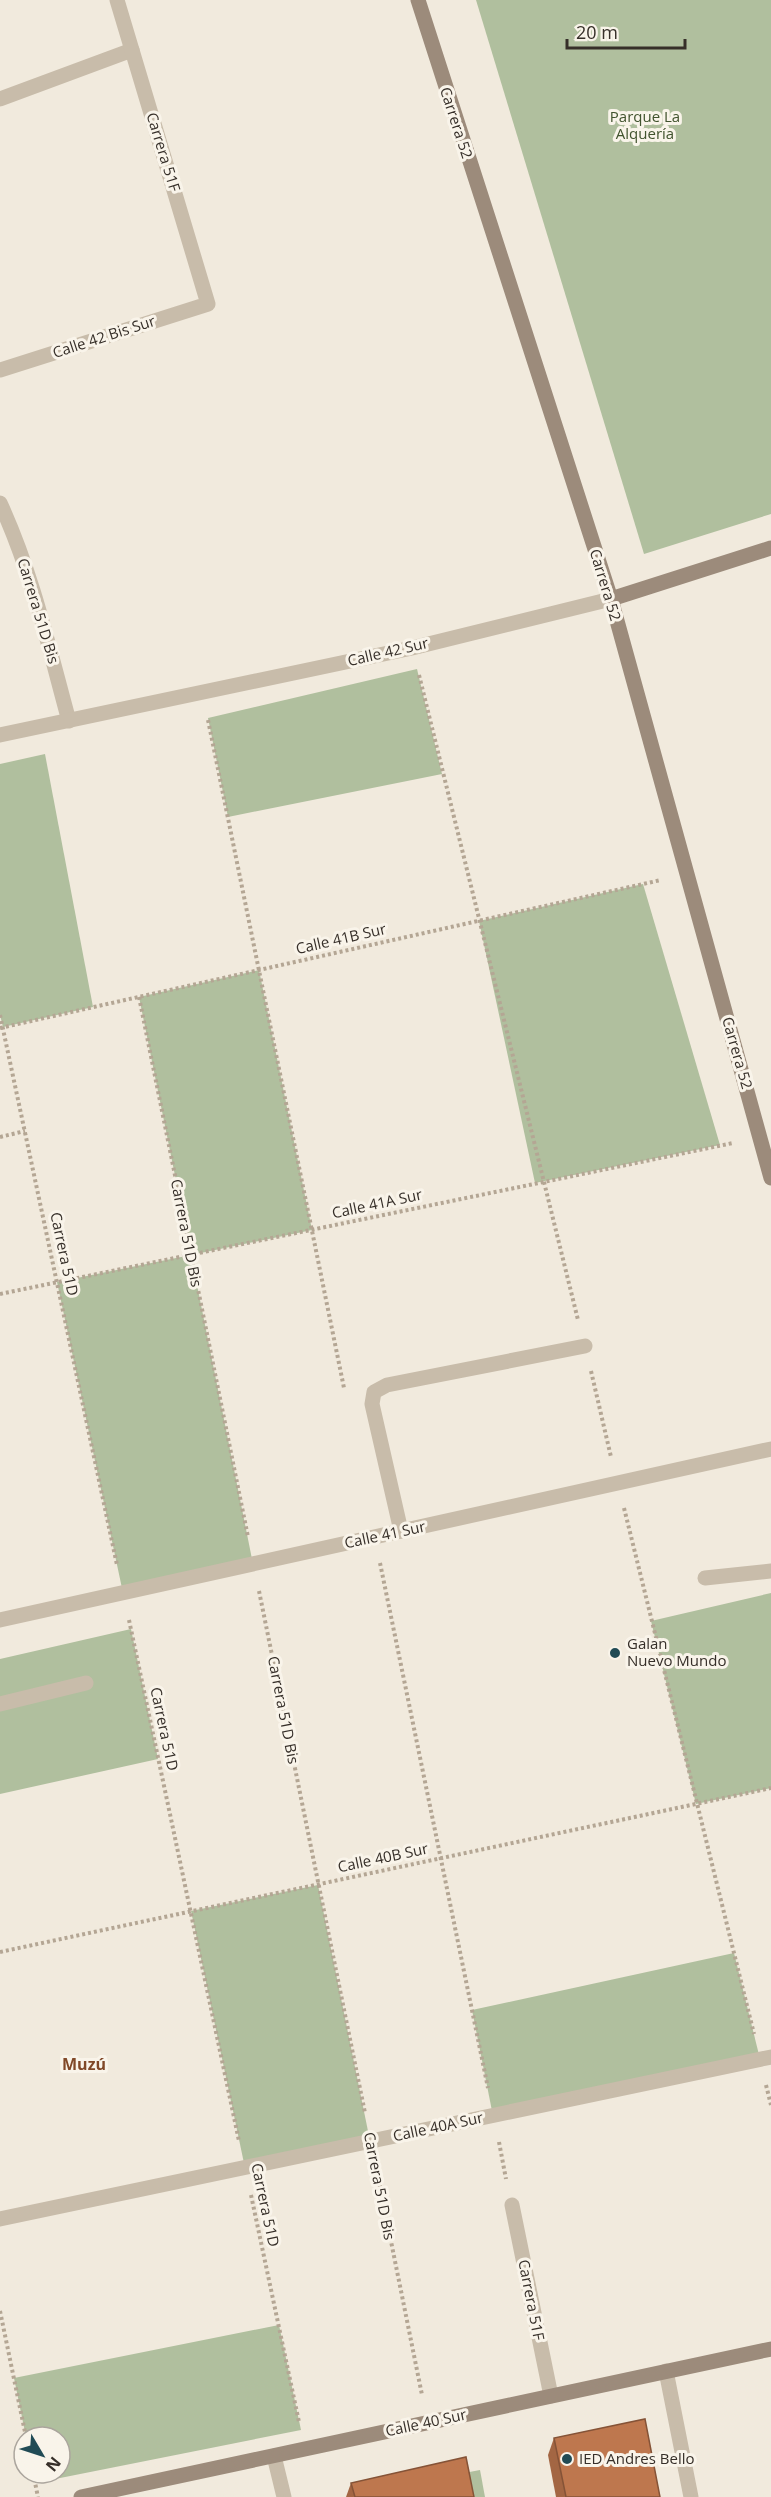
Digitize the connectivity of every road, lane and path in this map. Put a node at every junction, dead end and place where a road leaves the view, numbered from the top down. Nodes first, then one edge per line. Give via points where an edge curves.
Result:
1 (117, 0) edge
2 (418, 0) edge
3 (132, 50) junction
4 (0, 99) edge
5 (208, 304) joint
6 (0, 370) edge
7 (0, 503) edge
8 (771, 548) edge
9 (611, 599) junction
10 (69, 721) junction
11 (0, 735) edge
12 (687, 874) junction
13 (139, 997) junction
14 (0, 1015) edge
15 (1, 1028) edge
16 (25, 1131) junction
17 (0, 1137) edge
18 (760, 1137) junction
19 (771, 1178) edge
20 (191, 1255) junction
21 (57, 1282) junction
22 (0, 1294) edge
23 (585, 1346) dead end
24 (771, 1449) edge
25 (401, 1531) junction
26 (253, 1564) junction
27 (771, 1571) edge
28 (705, 1578) dead end
29 (123, 1593) junction
30 (0, 1620) edge
31 (86, 1683) dead end
32 (0, 1704) edge
33 (771, 1788) edge
34 (318, 1885) junction
35 (191, 1911) junction
36 (0, 1952) edge
37 (771, 2057) edge
38 (370, 2141) junction
39 (245, 2168) junction
40 (512, 2205) dead end
41 (0, 2219) edge
42 (0, 2311) edge
43 (771, 2349) edge
44 (666, 2371) junction
45 (550, 2396) junction
46 (427, 2422) junction
47 (24, 2425) edge
48 (305, 2449) junction
49 (274, 2456) junction
50 (81, 2497) edge
51 (284, 2497) edge
52 (691, 2497) edge

1 - 3 street, Carrera 51F
2 - 9 street, Carrera 52
3 - 4 street
3 - 5 street, Carrera 51F
5 - 6 street, Calle 42 Bis Sur
7 - 10 street, Carrera 51D Bis via 40,612
8 - 9 street, Calle 42 Sur
9 - 10 street, Calle 42 Sur via 412,648
9 - 12 street, Carrera 52
10 - 11 street, Calle 42 Sur
12 - 13 path, Calle 41B Sur
12 - 18 street, Carrera 52
13 - 15 path, Calle 41B Sur
13 - 20 path, Carrera 51D Bis
14 - 15 path, Carrera 51D
15 - 16 path, Carrera 51D
16 - 17 path
16 - 21 path, Carrera 51D
18 - 19 street, Carrera 52
18 - 20 path, Calle 41A Sur
20 - 21 path, Calle 41A Sur
20 - 26 path, Carrera 51D Bis
21 - 22 path, Calle 41A Sur
21 - 29 path, Carrera 51D
23 - 25 street via 387,1385 374,1392 372,1404
24 - 25 street, Calle 41 Sur
25 - 26 street, Calle 41 Sur
26 - 29 street, Calle 41 Sur
26 - 34 path, Carrera 51D Bis
27 - 28 street
29 - 30 street, Calle 41 Sur
29 - 35 path, Carrera 51D
31 - 32 street
33 - 34 path, Calle 40B Sur
34 - 35 path, Calle 40B Sur
34 - 38 path, Carrera 51D Bis
35 - 36 path, Calle 40B Sur
35 - 39 path, Carrera 51D
37 - 38 street, Calle 40A Sur
38 - 39 street, Calle 40A Sur
38 - 46 path, Carrera 51D Bis
39 - 41 street, Calle 40A Sur
39 - 48 path, Carrera 51D
40 - 45 street, Carrera 51F
42 - 47 path
43 - 44 street, Calle 40 Sur
44 - 45 street, Calle 40 Sur
44 - 52 street
45 - 46 street, Calle 40 Sur
46 - 48 street, Calle 40 Sur
48 - 49 street, Calle 40 Sur
49 - 50 street, Calle 40 Sur
49 - 51 street

